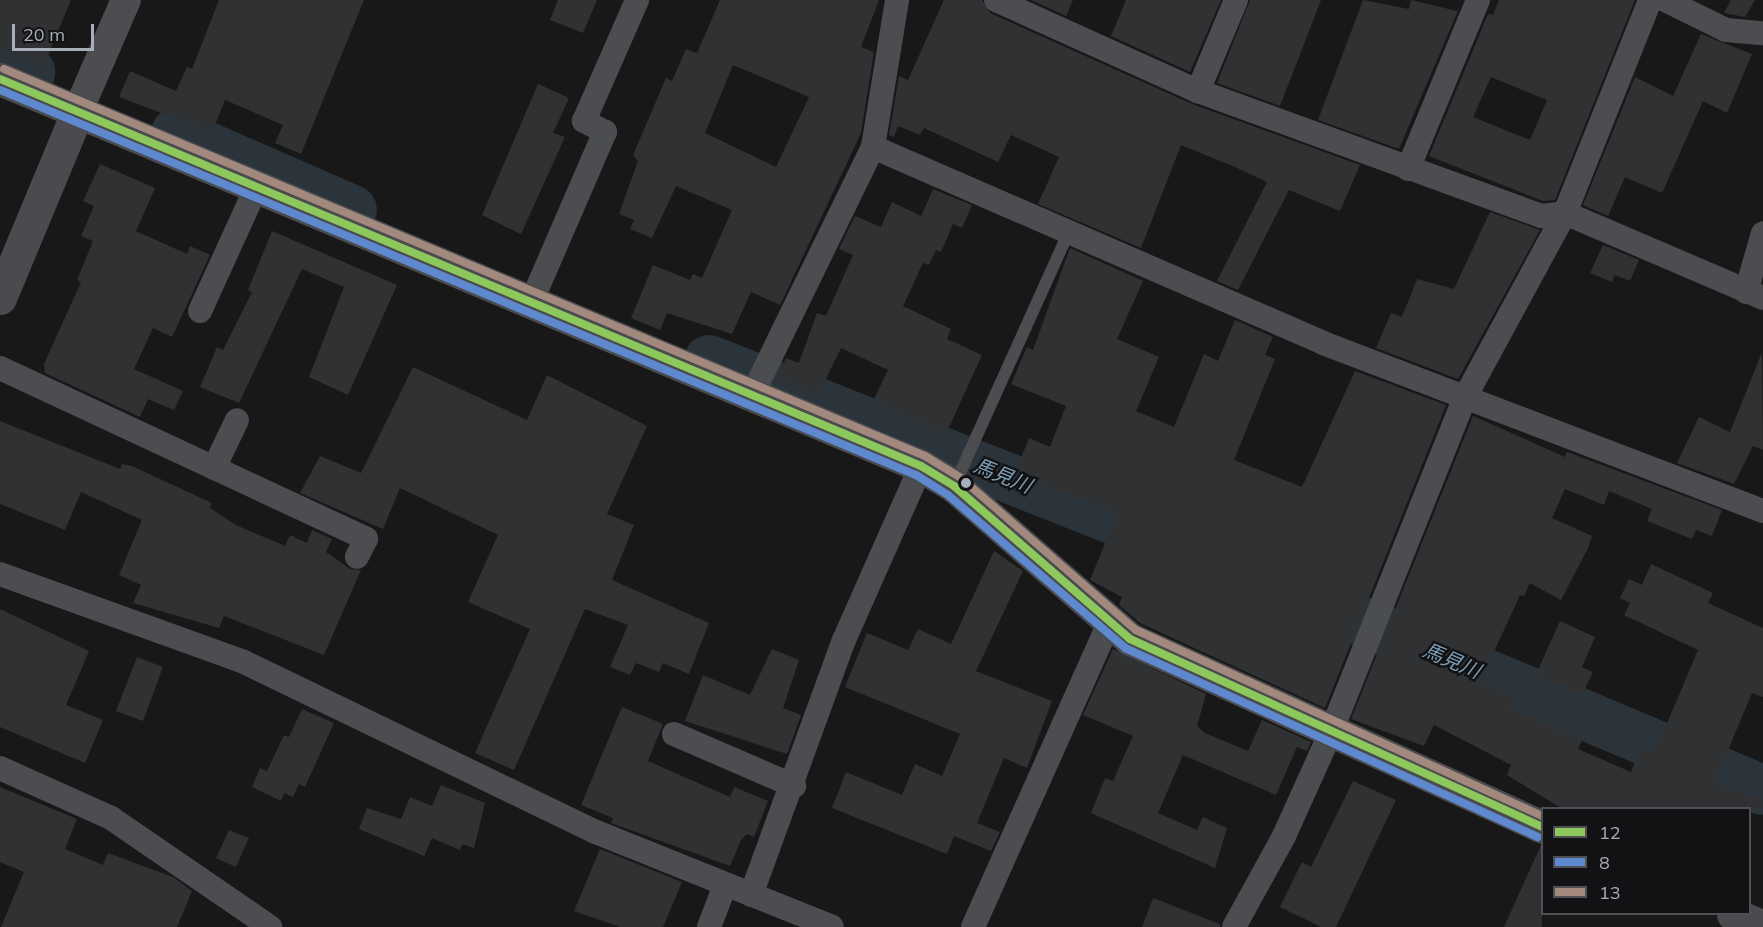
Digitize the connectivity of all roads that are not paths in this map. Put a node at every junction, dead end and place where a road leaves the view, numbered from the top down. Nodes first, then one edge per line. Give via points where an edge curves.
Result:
1 (126, 0) edge
2 (637, 0) edge
3 (897, 0) edge
4 (996, 0) edge
5 (1236, 0) edge
6 (1478, 0) edge
7 (1650, 0) edge
8 (1665, 0) edge
9 (1763, 33) edge
10 (0, 79) edge
11 (1198, 91) junction
12 (77, 113) junction
13 (873, 147) junction
14 (1408, 169) junction
15 (256, 188) junction
16 (1565, 213) junction
17 (1069, 231) junction
18 (1763, 233) edge
19 (535, 292) junction
20 (1755, 295) edge
21 (0, 298) edge
22 (200, 311) dead end
23 (0, 368) edge
24 (758, 382) junction
25 (1464, 399) junction
26 (237, 420) dead end
27 (921, 466) junction
28 (214, 468) junction
29 (958, 478) junction
30 (1763, 511) edge
31 (357, 557) dead end
32 (0, 574) edge
33 (1109, 623) junction
34 (1331, 732) junction
35 (674, 734) dead end
36 (0, 768) edge
37 (794, 786) junction
38 (1541, 827) edge
39 (725, 885) junction
40 (751, 895) junction
41 (1735, 915) edge
42 (270, 927) edge
43 (709, 927) edge
44 (832, 927) edge
45 (973, 927) edge
46 (1234, 927) edge
47 (1762, 927) edge

1 - 12 street
2 - 19 street via 584,121 605,132
3 - 13 street
4 - 11 street
5 - 11 street
6 - 14 street
7 - 16 street
8 - 9 street via 1726,30
10 - 12 main road
11 - 14 street
12 - 15 main road
12 - 21 main road
13 - 17 street
13 - 24 street
14 - 16 street via 1541,216
15 - 19 main road
15 - 22 street
16 - 20 street
16 - 25 street
17 - 25 street
17 - 29 lane
18 - 20 street
19 - 24 main road
23 - 28 street
24 - 27 main road
25 - 30 street
25 - 34 street
26 - 28 street
27 - 29 main road
27 - 37 street via 844,640
28 - 31 street via 366,539
29 - 33 main road
32 - 39 street via 244,662 596,832
33 - 34 main road via 1130,639
33 - 45 street
34 - 38 main road
34 - 46 street via 1284,836
35 - 37 street
36 - 42 street via 111,818 165,850
37 - 40 street
39 - 40 street
39 - 43 street
40 - 44 street
41 - 47 main road

